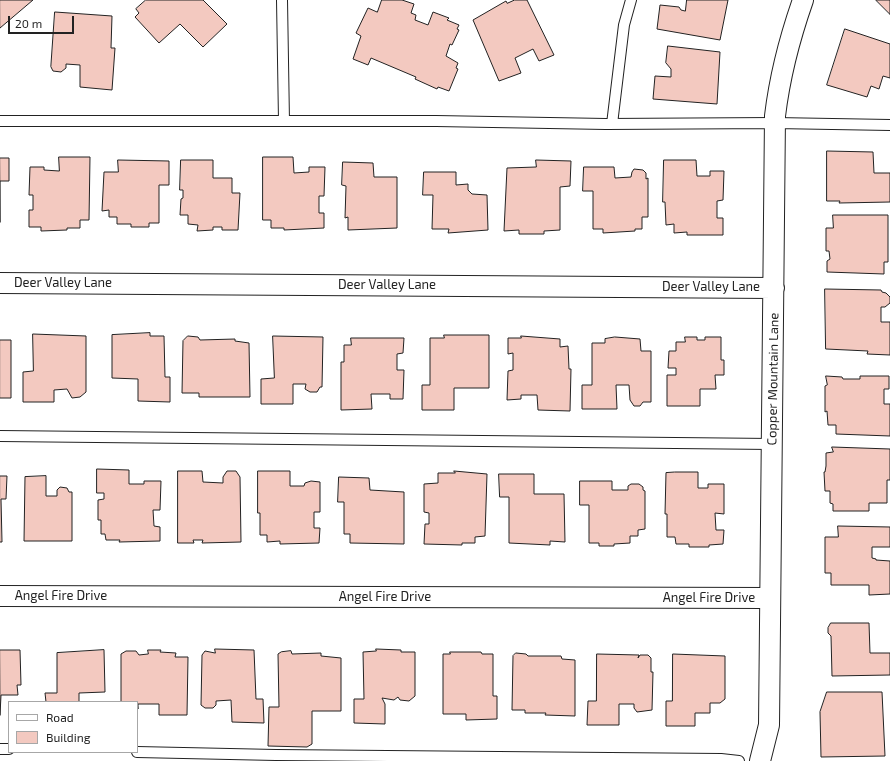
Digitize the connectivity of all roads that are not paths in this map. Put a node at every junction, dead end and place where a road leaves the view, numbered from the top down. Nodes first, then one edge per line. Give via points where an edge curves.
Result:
1 (282, 0) edge
2 (631, 0) edge
3 (803, 0) edge
4 (0, 121) edge
5 (284, 121) junction
6 (775, 123) junction
7 (612, 124) junction
8 (890, 125) edge
9 (0, 283) edge
10 (774, 288) junction
11 (0, 436) edge
12 (772, 444) junction
13 (0, 596) edge
14 (769, 598) junction
15 (138, 752) edge
16 (739, 761) edge
17 (760, 761) edge

1 - 5 lane
2 - 7 lane via 624,25
3 - 6 street, Copper Mountain Lane via 780,76
4 - 5 lane
5 - 7 lane via 436,120
6 - 7 lane
6 - 8 lane
6 - 10 street, Copper Mountain Lane
9 - 10 street, Deer Valley Lane
10 - 12 street, Copper Mountain Lane
11 - 12 lane
12 - 14 street, Copper Mountain Lane
13 - 14 street, Angel Fire Drive
14 - 17 street, Copper Mountain Lane via 768,725
15 - 16 lane

